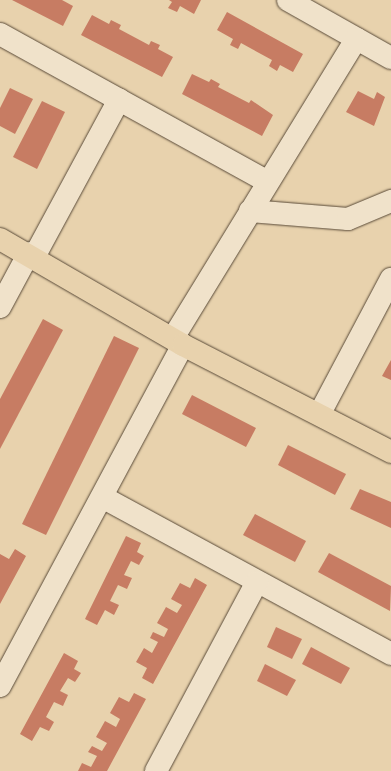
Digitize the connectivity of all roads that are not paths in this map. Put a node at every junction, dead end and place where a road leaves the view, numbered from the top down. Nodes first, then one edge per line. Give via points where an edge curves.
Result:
1 (288, 0) edge
2 (0, 34) edge
3 (356, 39) junction
4 (391, 58) edge
5 (119, 100) junction
6 (268, 182) junction
7 (391, 201) edge
8 (250, 212) junction
9 (0, 238) edge
10 (32, 255) junction
11 (391, 279) edge
12 (0, 307) edge
13 (178, 342) junction
14 (320, 413) junction
15 (391, 452) edge
16 (104, 498) junction
17 (257, 582) junction
18 (391, 654) edge
19 (0, 686) edge
20 (156, 771) edge

1 - 3 street
2 - 5 street
3 - 4 street
3 - 6 street
5 - 6 street
5 - 10 street
6 - 8 street
7 - 8 street via 348,219
8 - 13 street
9 - 10 main road
10 - 12 street
10 - 13 main road
11 - 14 street
13 - 14 main road
13 - 16 street
14 - 15 main road
16 - 17 street
16 - 19 street
17 - 18 street
17 - 20 street

